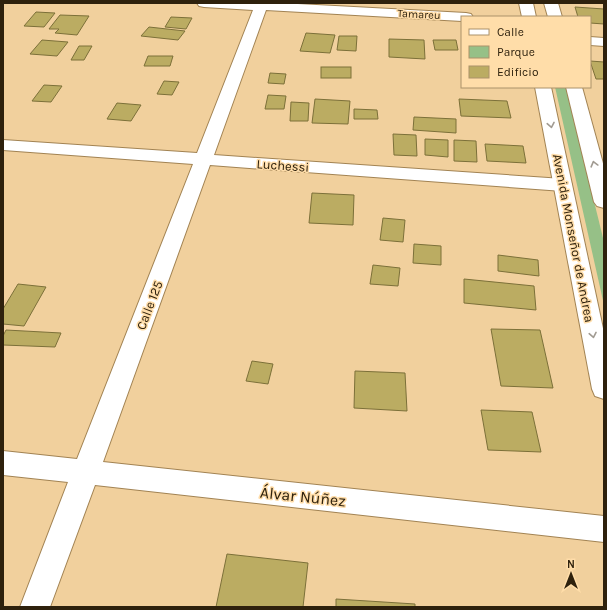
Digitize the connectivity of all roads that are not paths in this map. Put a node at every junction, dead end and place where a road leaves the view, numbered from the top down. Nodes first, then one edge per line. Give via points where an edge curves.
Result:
1 (204, 3) edge
2 (526, 3) edge
3 (552, 3) edge
4 (261, 4) edge
5 (529, 16) edge
6 (555, 16) edge
7 (461, 17) edge
8 (591, 41) edge
9 (604, 42) edge
10 (543, 88) edge
11 (574, 88) edge
12 (3, 145) edge
13 (203, 159) junction
14 (563, 185) junction
15 (604, 202) edge
16 (604, 389) edge
17 (3, 463) edge
18 (86, 472) junction
19 (604, 529) edge
20 (36, 607) edge

1 - 4 street, Tamareu
2 - 5 street
3 - 6 street
4 - 7 street, Tamareu
4 - 13 street, Calle 125
8 - 9 street
10 -> 14 street, Avenida Monseñor de Andrea
15 -> 11 street
12 - 13 street, Luchessi
13 - 14 street, Luchessi
13 - 18 street, Calle 125
14 -> 16 street, Avenida Monseñor de Andrea
17 - 18 street, Álvar Núñez
18 - 19 street, Álvar Núñez
18 - 20 street, Calle 125

